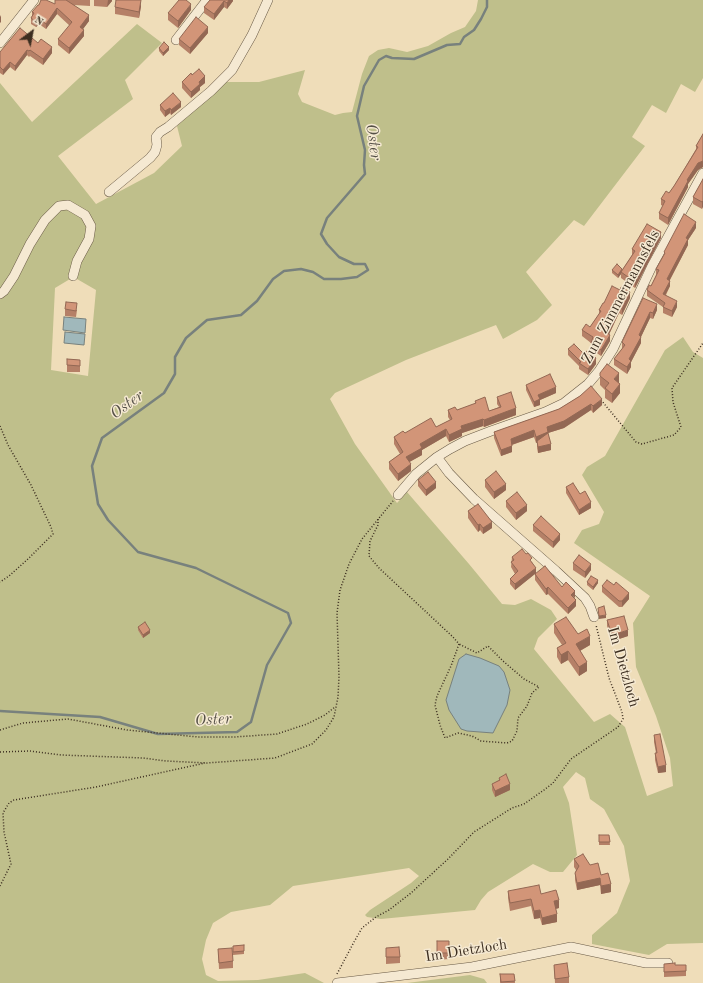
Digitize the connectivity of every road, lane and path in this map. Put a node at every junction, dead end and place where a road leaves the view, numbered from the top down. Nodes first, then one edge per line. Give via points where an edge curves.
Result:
1 (34, 0) edge
2 (207, 0) edge
3 (268, 0) edge
4 (176, 40) dead end
5 (0, 43) edge
6 (703, 173) edge
7 (109, 192) dead end
8 (73, 276) dead end
9 (0, 294) edge
10 (703, 343) edge
11 (597, 395) edge
12 (0, 426) edge
13 (437, 457) junction
14 (398, 495) joint
15 (378, 519) junction
16 (0, 582) edge
17 (594, 617) joint
18 (459, 644) junction
19 (335, 706) junction
20 (0, 730) edge
21 (0, 752) edge
22 (207, 762) junction
23 (0, 886) edge
24 (668, 963) edge
25 (336, 980) edge

1 - 5 street
2 - 4 street
3 - 7 street via 232,70 211,91 160,132 156,136 155,152 150,158
6 - 13 street, Zum Zimmermannsfels via 652,266 613,349 588,384 558,406 465,441
8 - 9 street via 77,261 89,239 91,226 85,215 68,204 60,206 45,220 14,276
10 - 11 path via 672,388 672,402 681,427 674,435 642,444 636,442
12 - 16 path via 31,485 52,534 28,559
13 - 14 street, Zum Zimmermannsfels via 416,474
13 - 17 street, Im Dietzloch via 474,499 584,598
14 - 15 path
15 - 18 path via 370,542 369,556
15 - 19 path via 362,539 349,564 340,590 337,613 339,677
17 - 25 path, Im Dietzloch via 609,678 622,712 623,719 618,727 571,758 553,783 544,790 474,832 410,893 362,928
18 - 18 path via 477,653 488,646 524,679 539,687 532,693 518,718 517,731 512,741 481,741 458,733 445,738 435,705
19 - 20 path via 325,715 307,724 277,734 198,737 128,730 68,719 23,723
19 - 22 path via 334,717 326,730 312,744 275,758
21 - 22 path via 30,751 61,755
22 - 23 path via 96,787 14,800 3,813 11,864
24 - 25 street, Im Dietzloch via 646,963 571,947 472,966

